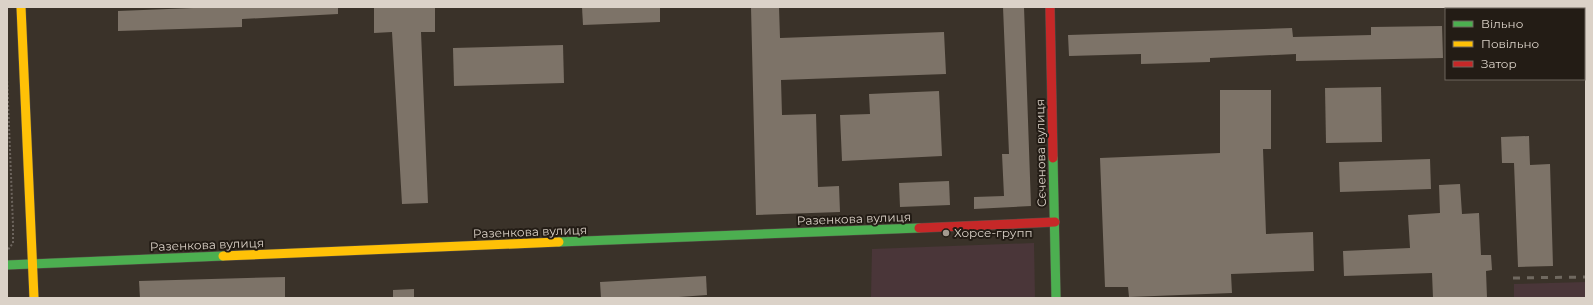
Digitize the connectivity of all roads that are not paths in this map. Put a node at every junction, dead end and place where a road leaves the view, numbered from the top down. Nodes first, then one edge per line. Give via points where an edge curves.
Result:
1 (21, 7) edge
2 (1050, 7) edge
3 (1055, 222) junction
4 (32, 264) junction
5 (7, 265) edge
6 (34, 298) edge
7 (1056, 298) edge

1 - 4 street
2 - 3 street, Сєченова вулиця
3 - 4 street, Разенкова вулиця
3 - 7 street, Сєченова вулиця
4 - 5 street, Разенкова вулиця
4 - 6 street

